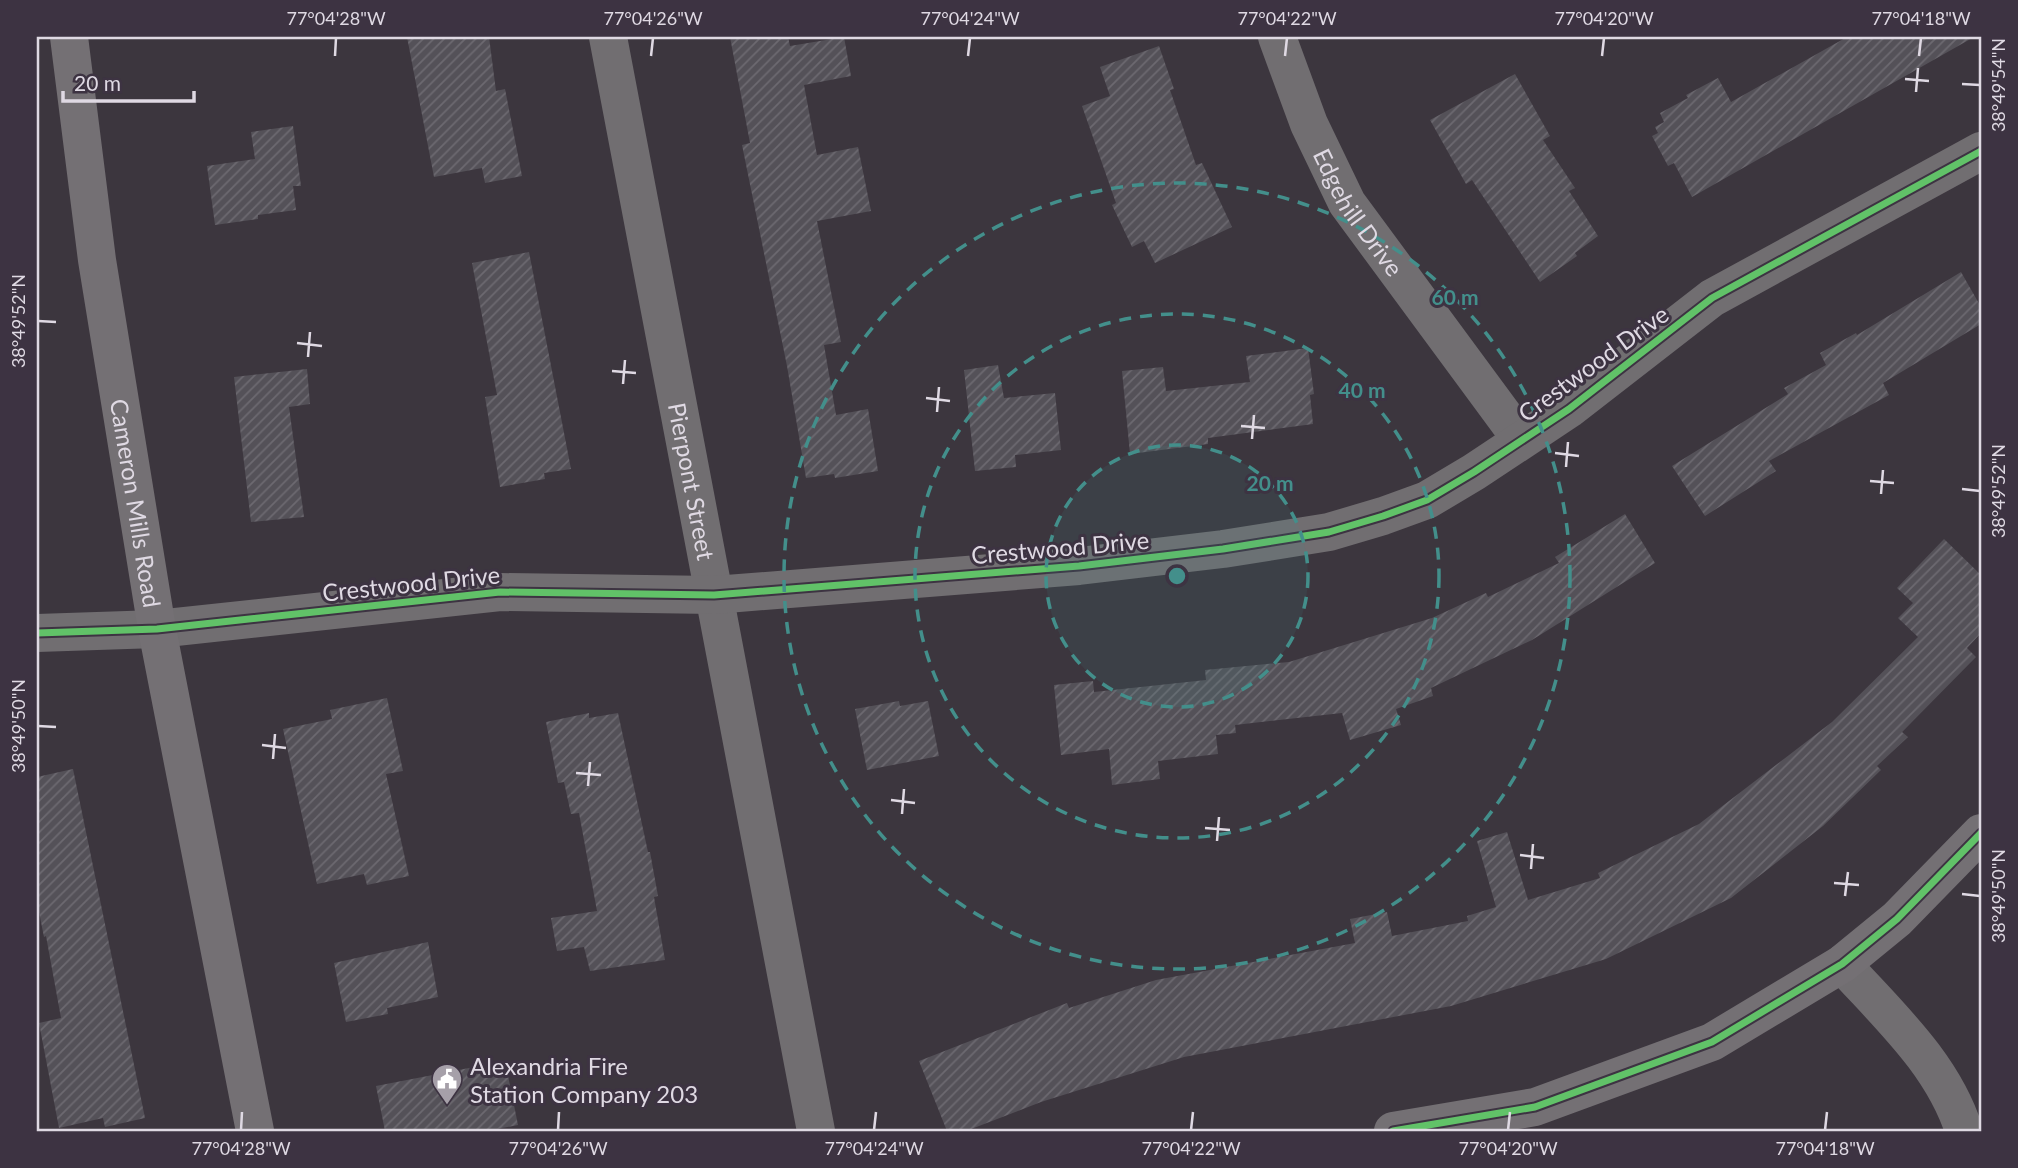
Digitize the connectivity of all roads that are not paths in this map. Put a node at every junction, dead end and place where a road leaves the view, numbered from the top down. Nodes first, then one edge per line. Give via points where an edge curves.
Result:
1 (69, 37) edge
2 (608, 37) edge
3 (1277, 37) edge
4 (1981, 151) edge
5 (1521, 439) junction
6 (714, 595) junction
7 (157, 629) junction
8 (37, 633) edge
9 (1981, 833) edge
10 (1842, 964) junction
11 (255, 1131) edge
12 (816, 1131) edge
13 (1393, 1131) edge
14 (1964, 1131) edge

1 - 7 street, Cameron Mills Road via 97,260
2 - 6 street, Pierpont Street
3 - 5 street, Edgehill Drive via 1309,124 1347,203
4 - 5 street, Crestwood Drive via 1712,298 1569,409
5 - 6 street, Crestwood Drive via 1426,500 1329,532 1079,566
6 - 7 street, Crestwood Drive via 500,592
6 - 12 street, Pierpont Street
7 - 8 street, Crestwood Drive
7 - 11 street, Cameron Mills Road
9 - 10 street via 1897,919
10 - 13 street via 1699,1046 1535,1107
10 - 14 street via 1934,1068 1956,1106

